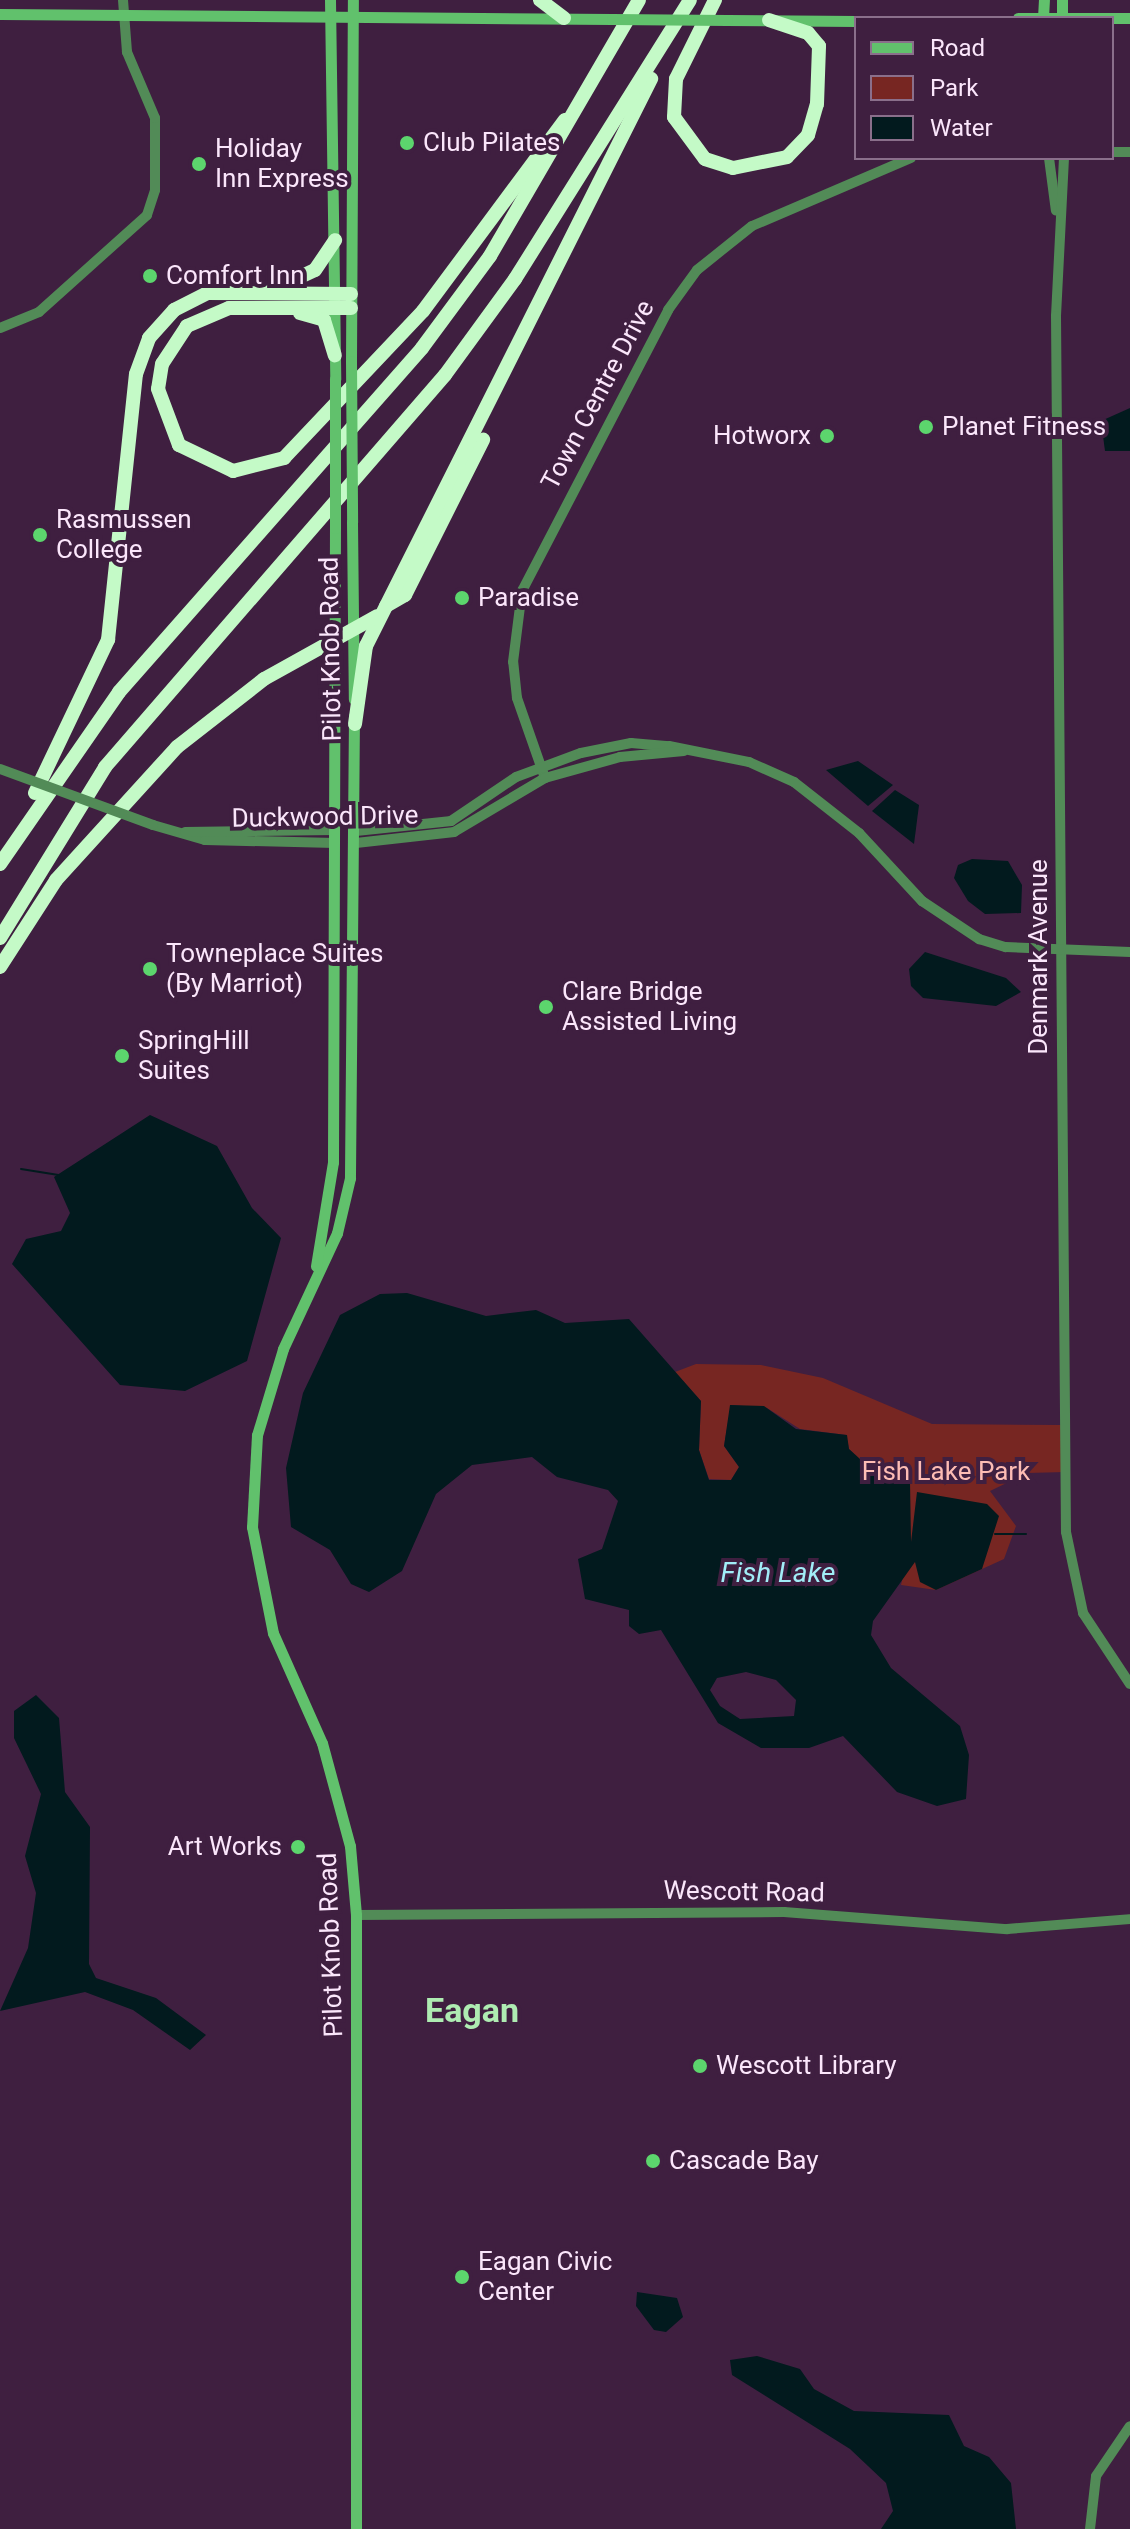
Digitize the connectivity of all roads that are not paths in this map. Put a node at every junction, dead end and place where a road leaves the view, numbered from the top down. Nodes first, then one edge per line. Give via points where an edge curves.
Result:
1 (123, 0) edge
2 (330, 0) edge
3 (353, 0) edge
4 (540, 0) edge
5 (639, 0) edge
6 (690, 0) edge
7 (715, 0) edge
8 (0, 14) edge
9 (122, 15) junction
10 (331, 16) junction
11 (352, 16) junction
12 (564, 18) junction
13 (769, 20) junction
14 (854, 21) edge
15 (670, 34) junction
16 (609, 58) junction
17 (906, 160) edge
18 (1049, 160) edge
19 (1064, 160) edge
20 (1056, 213) junction
21 (335, 240) junction
22 (263, 293) junction
23 (335, 301) junction
24 (351, 301) junction
25 (280, 308) junction
26 (0, 328) edge
27 (335, 355) junction
28 (385, 608) junction
29 (351, 634) junction
30 (334, 645) junction
31 (355, 724) junction
32 (689, 750) junction
33 (541, 766) junction
34 (0, 769) edge
35 (545, 778) junction
36 (335, 837) junction
37 (356, 837) junction
38 (0, 863) edge
39 (0, 938) edge
40 (1061, 952) junction
41 (1130, 952) edge
42 (0, 967) edge
43 (310, 1290) junction
44 (1130, 1684) edge
45 (356, 1915) junction
46 (1130, 1919) edge
47 (1130, 2426) edge
48 (356, 2529) edge
49 (1090, 2529) edge

1 - 9 street
2 - 10 main road, Pilot Knob Road
3 - 11 main road, Pilot Knob Road
4 - 12 highway
5 - 16 highway
6 - 15 highway
7 - 13 highway via 676,79 674,117 705,159 733,168 787,157 808,135 817,104 819,46 808,33
8 - 9 main road
9 - 10 main road
9 - 26 street via 127,52 155,118 155,190 147,215 39,312
10 - 11 main road
10 - 21 main road, Pilot Knob Road
11 - 12 main road
11 - 24 main road, Pilot Knob Road
12 - 13 main road, bridge
13 - 14 main road
15 - 28 highway via 618,153
15 - 39 highway via 560,214 445,375 105,767
16 - 25 highway via 432,299 284,458 233,471 205,463 179,445 164,419 158,389 172,343 206,315
16 - 38 highway via 529,197 422,348 119,692
17 - 33 street, Town Centre Drive via 752,226 697,270 668,310 522,591 513,662
18 - 20 street, Denmark Avenue
19 - 20 street, Denmark Avenue
20 - 40 street, Denmark Avenue
21 - 22 highway via 315,270
21 - 23 main road, Pilot Knob Road
22 - 23 highway
22 - 38 highway via 229,290 190,300 149,338 136,374 120,583 108,640 85,700
23 - 24 highway
23 - 25 highway
23 - 27 main road, Pilot Knob Road
24 - 29 main road, Pilot Knob Road, bridge
25 - 27 highway via 324,320
27 - 30 main road, Pilot Knob Road, bridge
28 - 29 highway
28 - 31 highway via 359,663
29 - 30 highway
29 - 31 main road, Pilot Knob Road
30 - 36 main road, Pilot Knob Road
30 - 42 highway via 264,679 177,747 56,880
31 - 37 main road, Pilot Knob Road
32 - 33 street, Duckwood Drive via 631,743
32 - 35 street, Duckwood Drive via 620,757
32 - 40 street, Duckwood Drive via 749,762 830,806 954,926 1006,947
33 - 35 street, Town Centre Drive
33 - 37 street, Duckwood Drive via 451,821
34 - 36 street, Duckwood Drive, bridge via 153,825 233,842
35 - 37 street, Duckwood Drive via 454,832
36 - 37 main road, Duckwood Drive
36 - 43 main road, Pilot Knob Road via 333,1162
37 - 43 main road, Pilot Knob Road via 350,1178 337,1233
40 - 41 street, Duckwood Drive
40 - 44 street, Denmark Avenue via 1066,1532 1083,1613
43 - 45 main road, Pilot Knob Road via 257,1435 252,1527 273,1633 338,1790
45 - 46 street, Wescott Road via 784,1912 1007,1929
45 - 48 main road, Pilot Knob Road
47 - 49 street via 1096,2476

